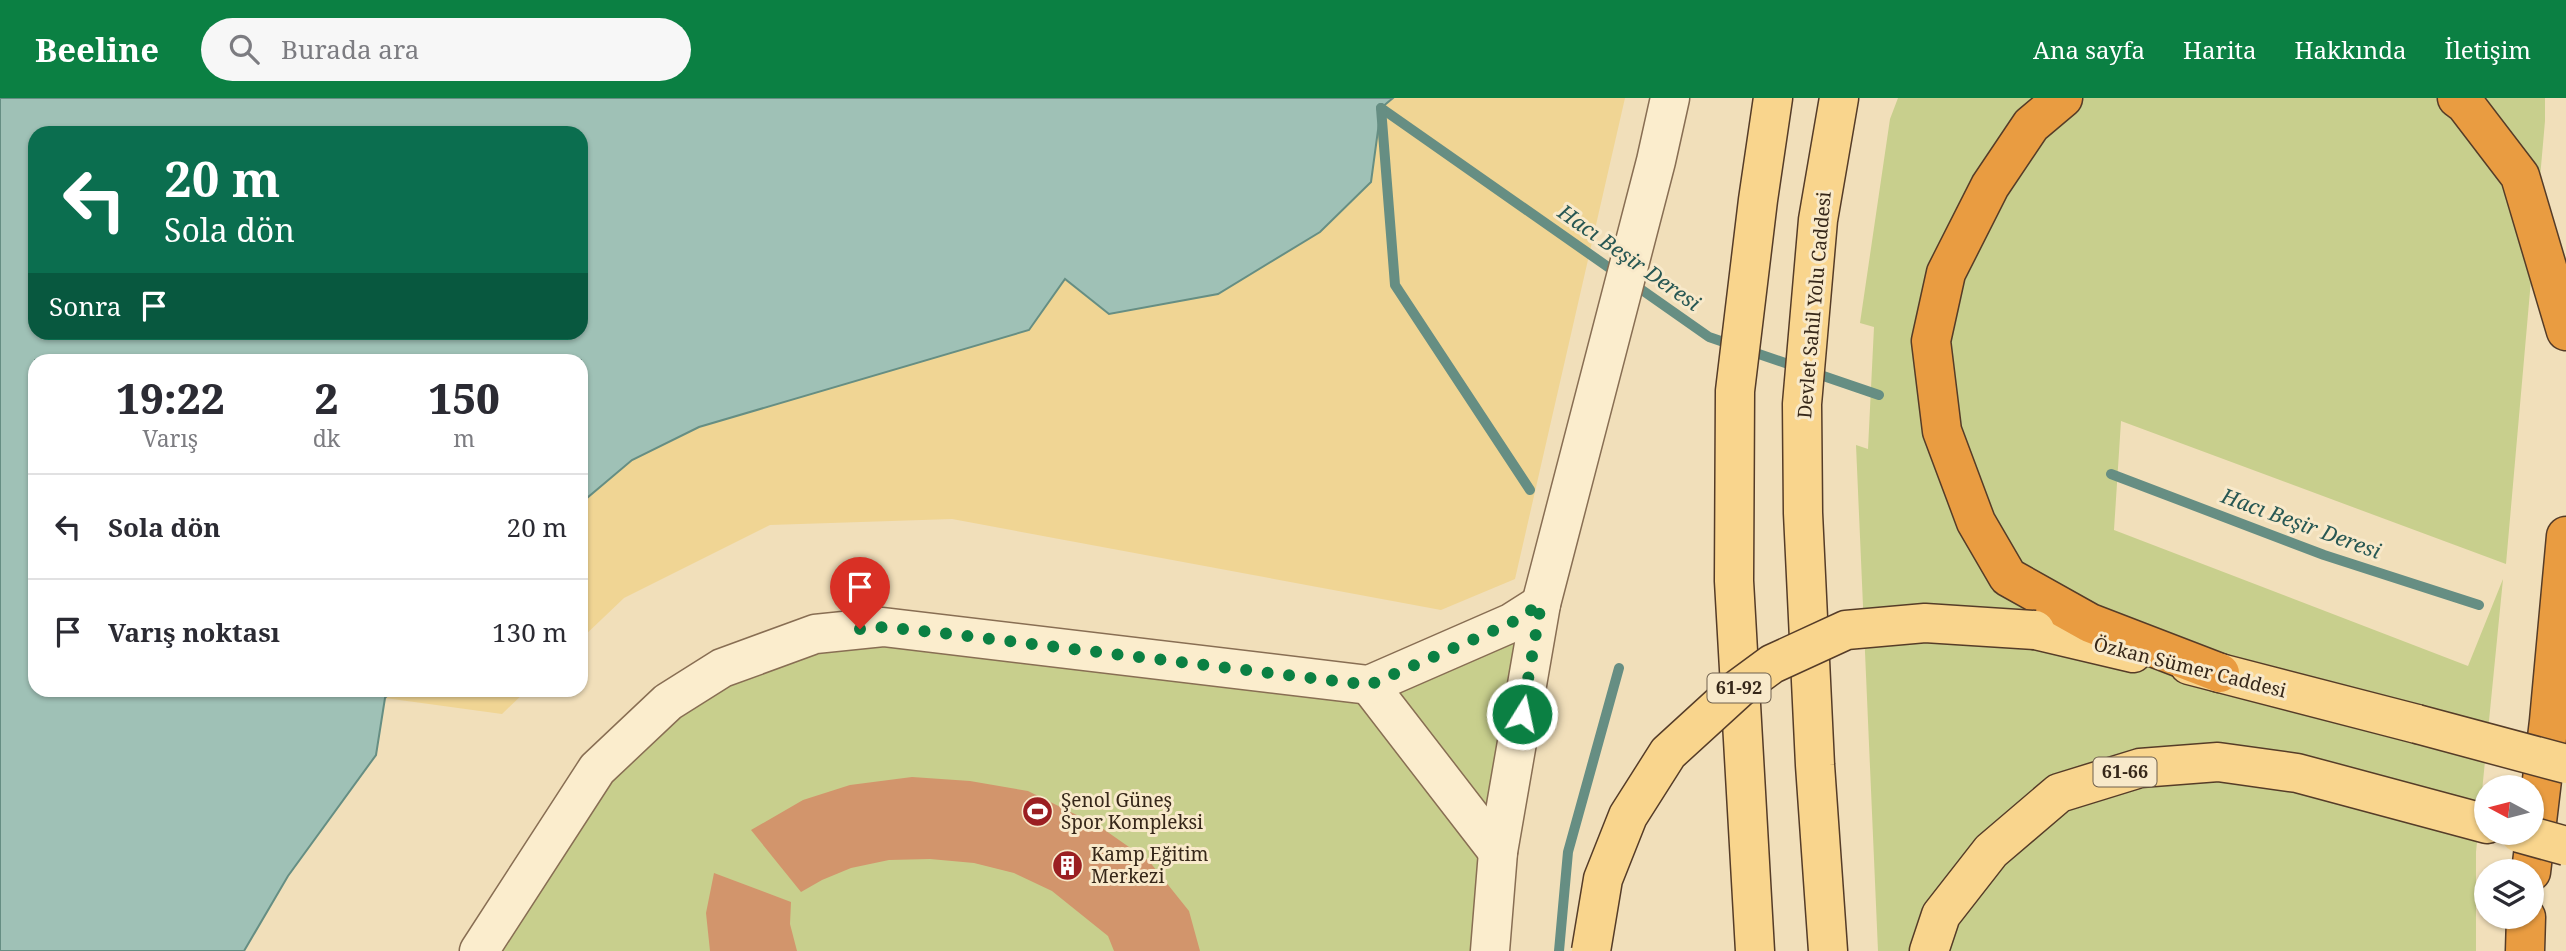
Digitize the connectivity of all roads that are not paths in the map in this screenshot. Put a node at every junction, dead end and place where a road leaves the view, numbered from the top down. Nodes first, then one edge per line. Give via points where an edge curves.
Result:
1 (1670, 98) edge
2 (1773, 98) edge
3 (1839, 98) edge
4 (2063, 98) edge
5 (2456, 98) edge
6 (2566, 331) edge
7 (2566, 537) edge
8 (1541, 604) junction
9 (2220, 673) junction
10 (1369, 685) junction
11 (2566, 764) edge
12 (2474, 820) edge
13 (2544, 840) edge
14 (2566, 846) edge
15 (1498, 852) junction
16 (2533, 859) edge
17 (479, 951) edge
18 (1490, 951) edge
19 (1591, 951) edge
20 (1755, 951) edge
21 (1828, 951) edge
22 (1929, 951) edge

1 - 8 street
2 - 20 main road, 61-92 via 1735,391 1734,581
3 - 21 main road, Devlet Sahil Yolu Caddesi via 1818,220 1802,404 1803,513
4 - 9 highway via 2031,125 1990,186 1946,273 1931,341 1942,431 1976,523 2008,577 2091,623
5 - 6 highway via 2520,176
7 - 16 highway
8 - 10 street via 1511,623
8 - 15 street
9 - 11 main road, Özkan Sümer Caddesi, bridge
9 - 19 main road, Özkan Sümer Caddesi / 61-92, bridge via 2035,630 1925,623 1846,630 1772,664 1668,753 1628,816 1603,878
10 - 15 street
10 - 17 street via 883,627 815,634 722,668 659,710 597,769
12 - 22 main road, 61-66 via 2297,773 2218,762 2140,768 2059,793 1992,851 1941,915
13 - 14 main road, bridge
15 - 18 street

